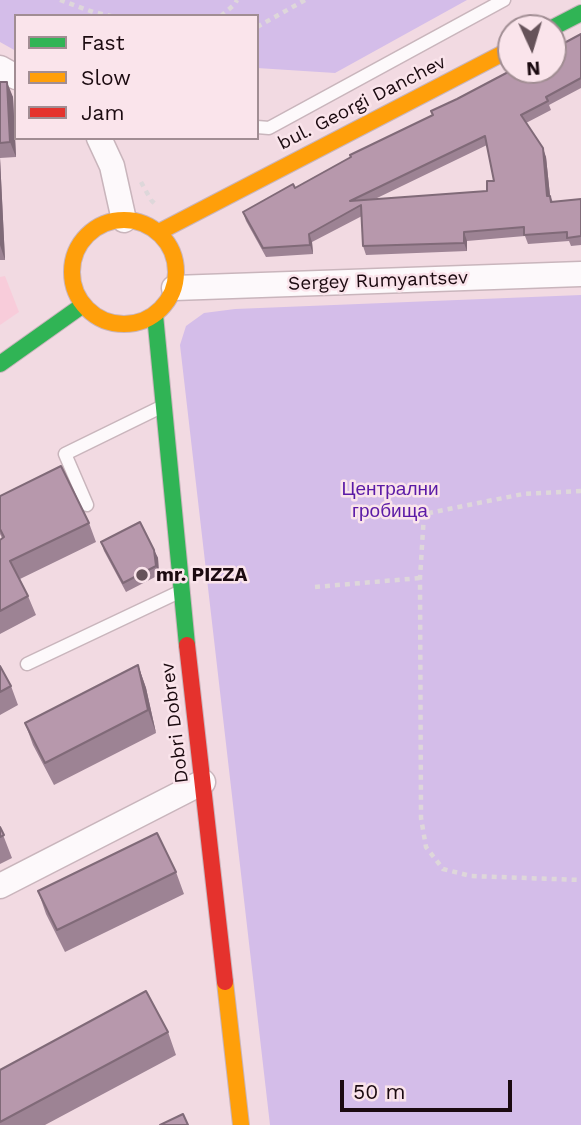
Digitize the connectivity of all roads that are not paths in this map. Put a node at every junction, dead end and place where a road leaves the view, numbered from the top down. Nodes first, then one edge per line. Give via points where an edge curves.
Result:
1 (504, 0) edge
2 (497, 56) edge
3 (259, 127) edge
4 (100, 140) edge
5 (124, 220) junction
6 (159, 232) junction
7 (581, 274) edge
8 (174, 288) junction
9 (83, 305) junction
10 (155, 315) junction
11 (0, 364) edge
12 (163, 406) junction
13 (87, 505) dead end
14 (180, 592) junction
15 (27, 664) dead end
16 (203, 782) junction
17 (0, 886) edge
18 (241, 1125) edge

1 - 3 lane via 269,128
2 - 6 main road, bul. Georgi Danchev
4 - 5 street via 112,166
5 - 6 main road
5 - 9 main road via 100,226 77,250 73,283
6 - 8 main road via 174,254
7 - 8 street, Sergey Rumyantsev
8 - 10 main road
9 - 10 main road via 102,320 117,324 133,324
9 - 11 main road
10 - 12 main road, Dobri Dobrev
12 - 13 lane via 65,454
12 - 14 main road, Dobri Dobrev
14 - 15 lane
14 - 16 main road, Dobri Dobrev
16 - 17 street
16 - 18 main road, Dobri Dobrev

